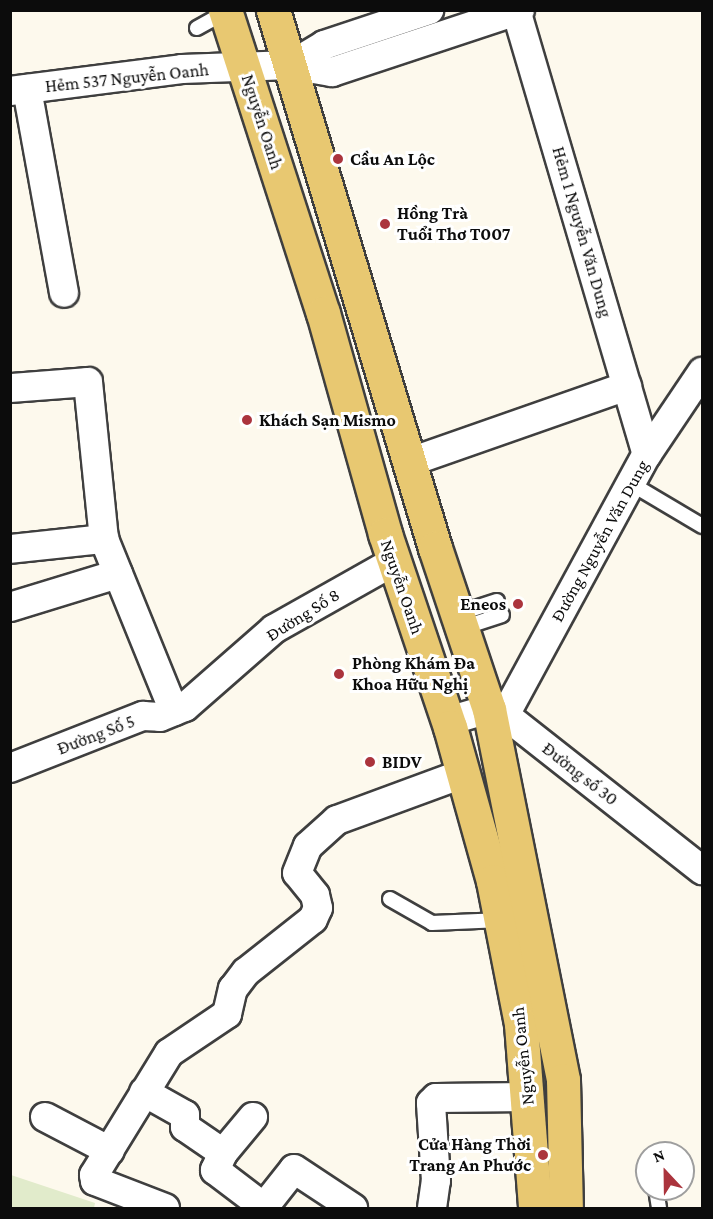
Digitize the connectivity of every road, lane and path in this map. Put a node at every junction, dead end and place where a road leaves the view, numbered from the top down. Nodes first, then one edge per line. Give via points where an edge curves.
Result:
1 (273, 10) edge
2 (429, 10) edge
3 (226, 11) edge
4 (518, 11) edge
5 (197, 28) dead end
6 (291, 65) junction
7 (245, 67) junction
8 (19, 90) edge
9 (64, 293) dead end
10 (702, 372) edge
11 (627, 386) junction
12 (10, 388) edge
13 (647, 454) junction
14 (410, 462) junction
15 (630, 483) junction
16 (702, 526) edge
17 (104, 539) junction
18 (435, 548) junction
19 (10, 549) edge
20 (393, 562) junction
21 (118, 574) junction
22 (497, 601) dead end
23 (10, 607) edge
24 (502, 615) dead end
25 (459, 621) junction
26 (497, 712) junction
27 (167, 714) junction
28 (448, 721) junction
29 (10, 768) edge
30 (462, 774) junction
31 (10, 787) edge
32 (702, 870) edge
33 (390, 899) dead end
34 (502, 920) junction
35 (144, 1092) junction
36 (529, 1097) junction
37 (45, 1117) dead end
38 (254, 1117) dead end
39 (110, 1150) junction
40 (223, 1153) junction
41 (265, 1208) edge
42 (165, 1209) edge
43 (354, 1209) edge
44 (432, 1209) edge
45 (535, 1209) edge
46 (566, 1209) edge

1 - 6 main road, Nguyễn Oanh
2 - 6 street via 324,45
3 - 5 lane
3 - 7 main road, Nguyễn Oanh
4 - 6 street, Hẻm 537 Nguyễn Oanh via 332,72
4 - 11 street, Hẻm 1 Nguyễn Văn Dung
6 - 7 street, Hẻm 537 Nguyễn Oanh
6 - 14 main road, Nguyễn Oanh
7 - 8 street, Hẻm 537 Nguyễn Oanh via 181,64
7 - 20 main road, Nguyễn Oanh via 323,313
8 - 9 street
10 - 13 street, Đường Nguyễn Văn Dung
11 - 13 street, Hẻm 1 Nguyễn Văn Dung
11 - 14 street
12 - 17 street via 88,382
13 - 15 street, Đường Nguyễn Văn Dung
14 - 18 main road, Nguyễn Oanh
15 - 16 lane
15 - 26 street, Đường Nguyễn Văn Dung
17 - 19 street
17 - 21 street
18 - 20 main road
18 - 25 main road, Nguyễn Oanh
20 - 27 street, Đường Số 8 via 274,629 185,707
20 - 28 main road, Nguyễn Oanh
21 - 23 street
21 - 27 street
22 - 25 lane
24 - 25 lane
25 - 26 main road, Nguyễn Oanh
26 - 28 street
26 - 32 street, Đường số 30
26 - 46 main road, Nguyễn Oanh via 563,1080
27 - 29 street, Đường Số 5 via 143,716
27 - 31 street, Đường Số 5 via 152,732
28 - 30 main road, Nguyễn Oanh
30 - 34 main road, Nguyễn Oanh
30 - 35 street via 337,820 316,836 297,873 315,895 318,908 313,919 246,972 233,989 227,1014 169,1053
33 - 34 lane via 432,923
34 - 36 main road, Nguyễn Oanh via 521,1024
35 - 39 street
35 - 40 street via 185,1115 185,1127
36 - 44 street via 436,1098 431,1103 436,1181
36 - 45 main road, Nguyễn Oanh
37 - 39 street
38 - 40 street
39 - 42 street via 94,1175 95,1181
40 - 41 street via 215,1170
41 - 43 street via 294,1169

